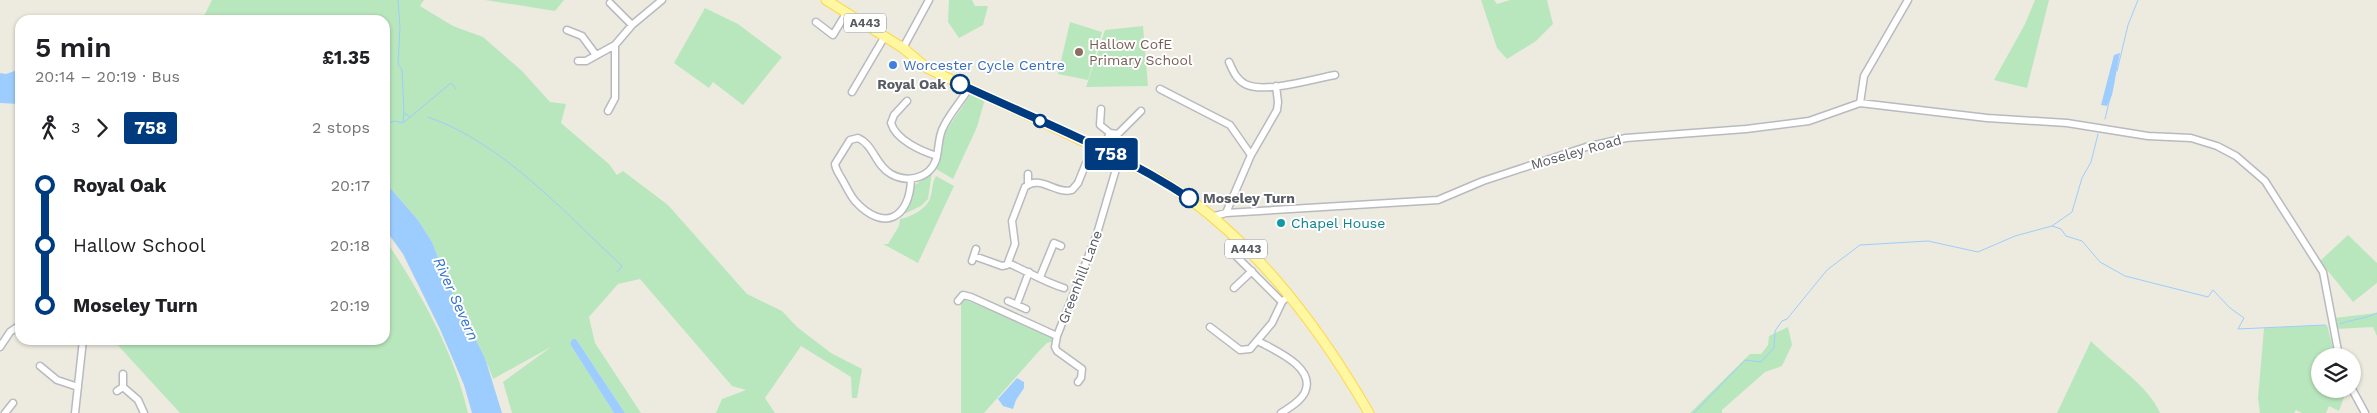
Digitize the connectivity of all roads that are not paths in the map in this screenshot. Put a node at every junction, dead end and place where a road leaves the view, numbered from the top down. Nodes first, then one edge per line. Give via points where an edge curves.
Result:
1 (662, 0) edge
2 (826, 0) edge
3 (929, 0) edge
4 (1908, 0) edge
5 (610, 3) dead end
6 (847, 12) junction
7 (816, 22) dead end
8 (632, 25) junction
9 (567, 30) dead end
10 (885, 36) junction
11 (615, 45) junction
12 (903, 48) junction
13 (596, 55) junction
14 (578, 61) dead end
15 (1232, 64) dead end
16 (1333, 74) dead end
17 (1276, 86) junction
18 (970, 88) junction
19 (1160, 90) dead end
20 (852, 92) dead end
21 (907, 101) dead end
22 (1860, 103) junction
23 (1101, 109) dead end
24 (608, 111) dead end
25 (1141, 111) dead end
26 (1110, 134) junction
27 (1093, 146) junction
28 (1102, 150) junction
29 (1251, 155) junction
30 (937, 156) junction
31 (1119, 159) junction
32 (1028, 174) dead end
33 (911, 179) junction
34 (1028, 184) junction
35 (1226, 212) junction
36 (1211, 217) junction
37 (1061, 246) dead end
38 (1232, 252) dead end
39 (974, 255) dead end
40 (1008, 263) junction
41 (1252, 271) junction
42 (1029, 272) junction
43 (1040, 277) junction
44 (1064, 288) dead end
45 (1234, 288) dead end
46 (1290, 294) junction
47 (958, 301) dead end
48 (1008, 301) dead end
49 (1282, 302) junction
50 (1016, 304) junction
51 (1026, 309) dead end
52 (1210, 327) dead end
53 (15, 328) edge
54 (1057, 336) junction
55 (1258, 341) junction
56 (83, 345) edge
57 (0, 346) edge
58 (2337, 348) edge
59 (40, 366) dead end
60 (123, 374) dead end
61 (1078, 382) dead end
62 (78, 387) junction
63 (2357, 398) edge
64 (13, 403) dead end
65 (5, 413) edge
66 (75, 413) edge
67 (144, 413) edge
68 (1281, 413) edge
69 (1370, 413) edge
70 (2365, 413) edge

1 - 8 street
2 - 6 main road, A443
3 - 12 street
4 - 22 street via 1864,76
5 - 8 street
6 - 7 street via 834,34
6 - 10 main road, A443
8 - 11 street
9 - 13 street via 582,36
10 - 12 main road, A443
10 - 20 street
11 - 13 street
11 - 24 street via 615,98
12 - 18 main road, A443 via 927,68
13 - 14 street via 586,61
15 - 17 street via 1236,76 1247,85 1254,88
16 - 17 street
17 - 29 street via 1277,110
18 - 27 main road, A443
18 - 30 street via 942,130
19 - 29 street via 1230,125
21 - 30 street via 894,115 893,128 914,146
22 - 35 street, Moseley Road via 1809,121 1626,138 1594,145 1490,178 1438,200
22 - 58 street via 1987,118 2067,123 2148,136 2191,138 2217,146 2236,156 2265,181 2323,272
23 - 26 street via 1100,125
25 - 26 street via 1118,134
26 - 28 street
27 - 28 main road, A443
27 - 34 street via 1072,190
28 - 31 main road, A443
29 - 35 street
30 - 33 street via 925,174
31 - 36 main road, A443 via 1164,181
31 - 54 street, Greenhill Lane via 1096,237
32 - 34 street
33 - 33 street via 898,177 885,169 867,143 858,138 850,140 835,164 856,202 882,220 892,218 902,210 909,197
34 - 40 street via 1012,221 1015,244
35 - 36 street, Moseley Road
36 - 46 main road, A443
37 - 43 street via 1054,243
38 - 41 street
39 - 40 street via 1002,266
40 - 42 street
41 - 45 street
41 - 49 street
42 - 43 street
42 - 50 street
43 - 44 street
46 - 49 street
46 - 69 main road, A443
47 - 54 street via 962,294 971,297
48 - 50 street
49 - 55 street
50 - 51 street
52 - 55 street via 1240,350 1250,349
53 - 57 street
54 - 61 street, Greenhill Lane via 1057,351 1082,369
55 - 68 street via 1298,364 1307,382 1302,397
56 - 62 street
59 - 62 street via 57,380
60 - 67 street via 120,389 138,400
62 - 66 street
63 - 70 street
64 - 65 street

